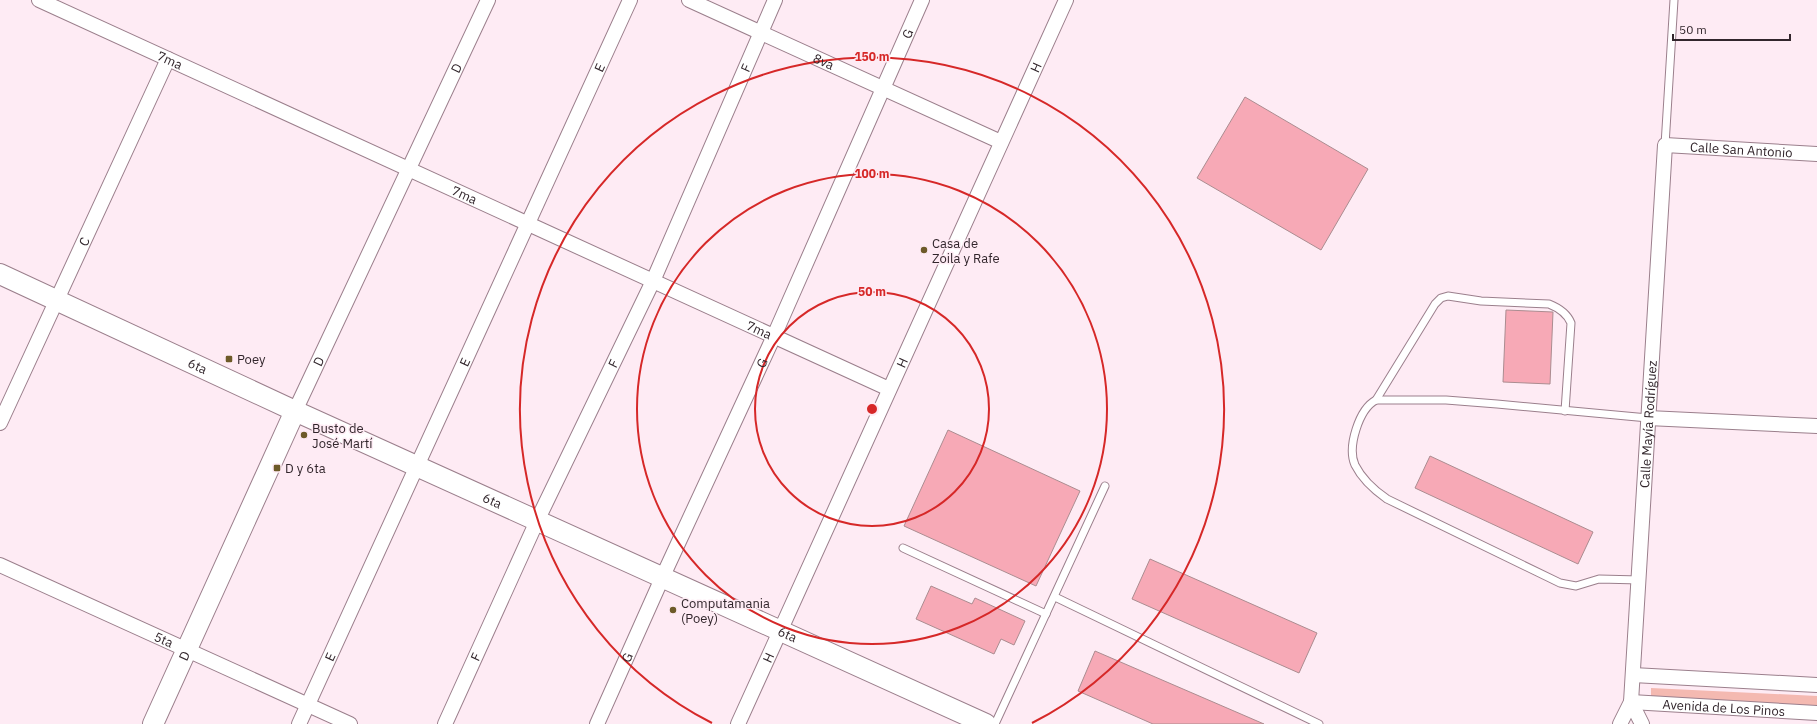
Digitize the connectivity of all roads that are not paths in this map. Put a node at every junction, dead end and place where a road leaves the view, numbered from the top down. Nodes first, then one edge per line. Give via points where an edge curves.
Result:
1 (39, 0) edge
2 (488, 0) edge
3 (630, 0) edge
4 (689, 0) edge
5 (775, 0) edge
6 (922, 0) edge
7 (1066, 0) edge
8 (1674, 0) edge
9 (761, 33) junction
10 (168, 59) junction
11 (882, 88) junction
12 (1001, 142) junction
13 (1665, 145) junction
14 (1817, 154) edge
15 (409, 169) junction
16 (528, 224) junction
17 (0, 274) edge
18 (653, 281) junction
19 (56, 300) junction
20 (774, 336) junction
21 (889, 389) junction
22 (1376, 400) junction
23 (295, 411) junction
24 (1565, 411) junction
25 (1648, 418) junction
26 (0, 423) edge
27 (1817, 426) edge
28 (417, 467) junction
29 (1105, 486) dead end
30 (537, 521) junction
31 (903, 548) dead end
32 (0, 565) edge
33 (663, 576) junction
34 (1640, 580) junction
35 (1055, 597) junction
36 (1046, 614) junction
37 (780, 630) junction
38 (187, 650) junction
39 (1633, 675) junction
40 (1817, 685) edge
41 (1631, 702) junction
42 (308, 705) junction
43 (1817, 713) edge
44 (153, 724) edge
45 (299, 724) edge
46 (350, 724) edge
47 (445, 724) edge
48 (597, 724) edge
49 (738, 724) edge
50 (986, 724) edge
51 (995, 724) edge
52 (1320, 724) edge
53 (1620, 724) edge
54 (1642, 724) edge

1 - 10 street, 7ma
2 - 15 street, D
3 - 16 street, E
4 - 9 street, 8va
5 - 9 street, F
6 - 11 street, G
7 - 12 street, H
8 - 13 lane
9 - 11 street, 8va
9 - 18 street, F
10 - 15 street, 7ma
10 - 19 street, C
11 - 12 street, 8va
11 - 20 street, G
12 - 21 street, H
13 - 14 street, Calle San Antonio
13 - 25 street, Calle Mayía Rodríguez
15 - 16 street, 7ma
15 - 23 street, D
16 - 18 street, 7ma
16 - 28 street, E
17 - 19 main road, 6ta
18 - 20 street, 7ma
18 - 30 street, F
19 - 23 main road, 6ta
19 - 26 street, C
20 - 21 street, 7ma
20 - 33 street, G
21 - 37 street, H
22 - 24 lane via 1454,401
22 - 24 lane via 1435,304 1448,296 1481,301 1549,304 1559,308 1571,323
22 - 34 lane via 1370,403 1360,416 1353,443 1353,455 1354,464 1366,481 1387,499 1571,587 1599,579
23 - 28 main road, 6ta
23 - 38 main road, D
24 - 25 lane
25 - 27 street
25 - 34 street, Calle Mayía Rodríguez
28 - 30 main road, 6ta
28 - 42 street, E
29 - 35 lane
30 - 33 main road, 6ta
30 - 47 street, F
31 - 36 lane
32 - 38 street, 5ta
33 - 37 main road, 6ta
33 - 48 street, G
34 - 39 street, Calle Mayía Rodríguez
35 - 36 lane
35 - 52 lane
36 - 51 lane
37 - 49 street, H
37 - 50 main road, 6ta
38 - 42 street, 5ta
38 - 44 main road, D
39 - 40 street
39 - 41 street, Calle Mayía Rodríguez
41 - 43 street, Avenida de Los Pinos
41 - 53 street, Calle Mayía Rodríguez
41 - 54 street
42 - 45 street, E
42 - 46 street, 5ta

